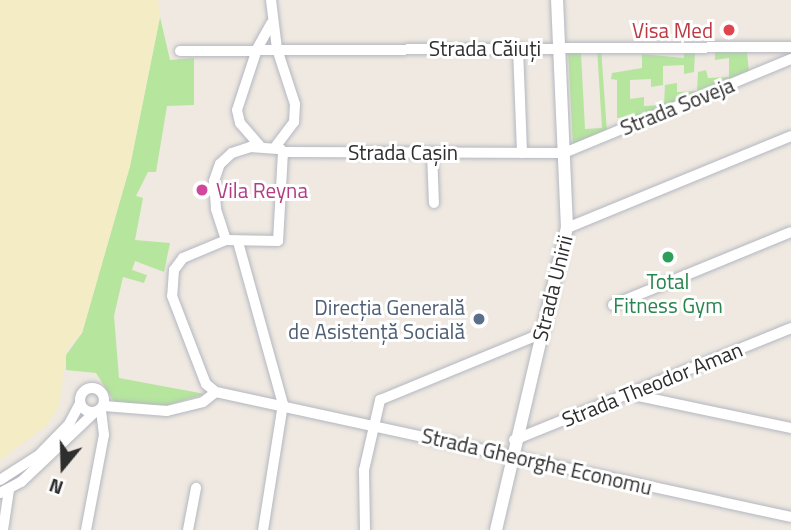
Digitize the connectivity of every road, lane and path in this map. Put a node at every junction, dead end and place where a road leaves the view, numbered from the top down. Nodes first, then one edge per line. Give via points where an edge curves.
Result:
1 (271, 0) edge
2 (557, 0) edge
3 (271, 24) junction
4 (791, 47) edge
5 (518, 48) junction
6 (559, 48) junction
7 (257, 49) junction
8 (277, 49) junction
9 (180, 51) dead end
10 (791, 59) edge
11 (791, 136) edge
12 (260, 146) junction
13 (279, 149) junction
14 (432, 152) junction
15 (522, 153) junction
16 (564, 153) junction
17 (434, 203) dead end
18 (567, 228) junction
19 (791, 232) edge
20 (226, 240) junction
21 (238, 242) junction
22 (613, 305) dead end
23 (791, 328) edge
24 (540, 334) junction
25 (216, 392) junction
26 (629, 394) junction
27 (80, 403) junction
28 (283, 404) junction
29 (100, 409) junction
30 (371, 424) junction
31 (791, 428) edge
32 (514, 440) junction
33 (511, 455) junction
34 (0, 480) edge
35 (196, 488) dead end
36 (5, 491) edge
37 (791, 517) edge
38 (3, 530) edge
39 (86, 530) edge
40 (188, 530) edge
41 (263, 530) edge
42 (365, 530) edge
43 (496, 530) edge

1 - 3 street
2 - 6 street, Strada Unirii
3 - 7 street
3 - 8 street
4 - 6 street, Strada Căiuți
5 - 6 street, Strada Căiuți
5 - 8 street, Strada Căiuți
5 - 15 street
6 - 16 street, Strada Unirii
7 - 8 street, Strada Căiuți
7 - 9 street, Strada Căiuți
7 - 12 street via 237,110 240,123
8 - 13 street via 295,104 294,122
10 - 16 street, Strada Soveja
11 - 18 street
12 - 13 street, Strada Cașin
12 - 20 street, Strada Cașin via 232,153 220,163 214,181 216,209
13 - 14 street, Strada Cașin
13 - 21 street via 278,241
14 - 15 street, Strada Cașin
14 - 17 street
15 - 16 street, Strada Cașin
16 - 18 street, Strada Unirii
18 - 24 street, Strada Unirii
19 - 22 street
20 - 21 street
20 - 25 street via 183,258 172,280 172,296 190,344 206,384
21 - 28 street
23 - 26 street, Strada Theodor Aman
24 - 30 street via 380,400
24 - 32 street, Strada Unirii
25 - 28 street, Strada Gheorghe Economu
25 - 29 street via 202,402 167,411
26 - 31 street
26 - 32 street, Strada Theodor Aman
27 - 29 street via 85,410
27 - 29 street via 84,391 91,388 103,393
27 - 34 street via 69,424 39,455
28 - 30 street, Strada Gheorghe Economu
28 - 41 street
29 - 36 street
29 - 39 street via 104,435
30 - 33 street, Strada Gheorghe Economu
30 - 42 street via 364,470
32 - 33 street, Strada Unirii
33 - 37 street, Strada Gheorghe Economu
33 - 43 street, Strada Unirii
35 - 40 street
36 - 38 street

